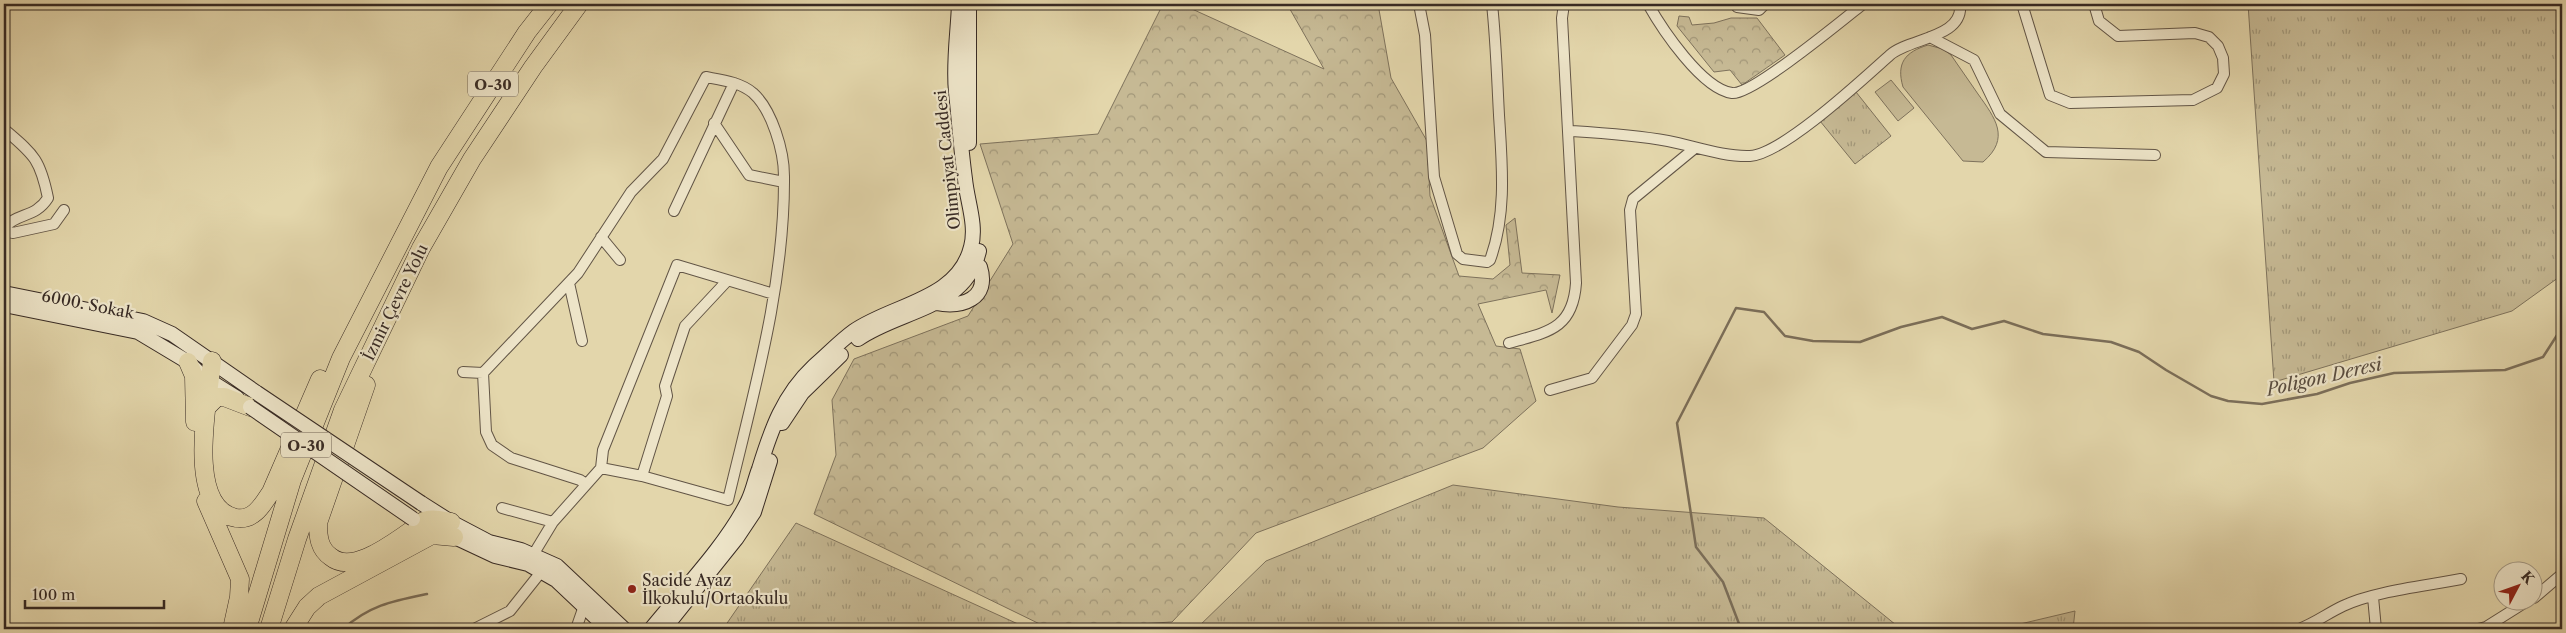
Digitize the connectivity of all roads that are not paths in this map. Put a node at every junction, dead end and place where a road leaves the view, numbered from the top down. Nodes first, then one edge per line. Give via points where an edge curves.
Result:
1 (549, 4) edge
2 (579, 4) edge
3 (959, 4) edge
4 (969, 4) edge
5 (1419, 4) edge
6 (1492, 4) edge
7 (1564, 4) edge
8 (1648, 4) edge
9 (1735, 4) edge
10 (1765, 4) edge
11 (1864, 4) edge
12 (1960, 4) edge
13 (2022, 4) edge
14 (2094, 4) edge
15 (1930, 37) junction
16 (734, 83) junction
17 (714, 123) junction
18 (4, 129) edge
19 (1570, 131) junction
20 (1695, 148) junction
21 (2155, 155) dead end
22 (784, 182) junction
23 (64, 210) dead end
24 (674, 211) dead end
25 (4, 226) edge
26 (4, 231) edge
27 (601, 237) junction
28 (620, 260) dead end
29 (975, 266) junction
30 (387, 268) junction
31 (955, 278) junction
32 (406, 279) junction
33 (727, 281) junction
34 (568, 282) junction
35 (4, 293) edge
36 (774, 294) junction
37 (4, 305) edge
38 (582, 341) dead end
39 (1509, 343) dead end
40 (188, 362) junction
41 (463, 372) dead end
42 (208, 373) junction
43 (483, 373) junction
44 (1550, 390) dead end
45 (254, 400) junction
46 (201, 409) junction
47 (601, 468) junction
48 (642, 476) junction
49 (586, 484) junction
50 (422, 503) junction
51 (502, 508) dead end
52 (553, 522) junction
53 (422, 525) junction
54 (452, 530) junction
55 (533, 555) junction
56 (542, 572) junction
57 (2562, 574) edge
58 (2461, 579) dead end
59 (2544, 589) edge
60 (2373, 597) junction
61 (584, 606) junction
62 (2514, 610) edge
63 (675, 615) junction
64 (232, 629) edge
65 (247, 629) edge
66 (269, 629) edge
67 (293, 629) edge
68 (474, 629) edge
69 (576, 629) edge
70 (608, 629) edge
71 (624, 629) edge
72 (651, 629) edge
73 (664, 629) edge
74 (672, 629) edge
75 (2299, 629) edge
76 (2376, 629) edge
77 (2478, 629) edge

1 - 30 highway, İzmir Çevre Yolu / O-30 via 438,166
2 - 32 highway, İzmir Çevre Yolu / O-30 via 472,159
3 - 31 street, Olimpiyat Caddesi via 956,88 973,228 972,247
4 - 29 street, Olimpiyat Caddesi via 969,154 980,232
5 - 6 street via 1425,35 1434,177 1458,254 1463,259 1487,262 1495,246 1501,214 1502,173
7 - 19 street via 1562,18
8 - 11 street via 1662,30 1708,82 1732,93 1744,91
9 - 10 street via 1748,10 1759,10
12 - 15 street via 1962,13 1955,24
13 - 14 street via 2050,95 2058,100 2070,103 2193,100 2217,88 2224,74 2223,58 2209,37 2195,33 2118,36 2099,20
15 - 20 street via 1896,49 1830,108 1767,152 1749,156
15 - 21 street via 1974,60 2000,114 2046,152
16 - 17 street
16 - 22 street via 753,93 770,117 780,145
16 - 27 street via 706,77 662,158 631,192
17 - 22 street via 749,176
17 - 24 street
18 - 25 street via 35,156 48,198 40,209
19 - 20 street via 1667,141
19 - 39 street via 1575,302 1558,326
20 - 44 street via 1633,199 1630,210 1636,314 1632,325 1592,378
22 - 36 street
23 - 26 street via 54,224 13,234
27 - 28 street
27 - 34 street
29 - 31 street via 965,268
29 - 63 street, Olimpiyat Caddesi via 966,282 936,303 860,337 802,393 782,422 754,512 736,540
30 - 46 highway via 343,326 271,492 261,508 250,516 230,516 221,511 214,501 205,470
30 - 65 highway, İzmir Çevre Yolu / O-30 via 341,358 292,480
31 - 72 street, Olimpiyat Caddesi via 934,292 854,331 785,399 743,510 727,535
32 - 53 highway via 331,482 318,523 318,535 327,555 345,564 358,562
32 - 66 highway, İzmir Çevre Yolu / O-30 via 343,410
33 - 36 street
33 - 47 street via 677,265 603,450
33 - 48 street via 685,326 665,386 667,396
34 - 38 street
34 - 43 street
35 - 42 street, 6000. Sokak via 143,321 172,334
36 - 48 street via 728,500
37 - 40 street, 6000. Sokak via 138,332
40 - 42 street, 6000. Sokak
40 - 46 highway
41 - 43 street
42 - 45 street
42 - 45 street
42 - 46 highway
43 - 49 street via 486,432 492,445 511,458
45 - 46 highway via 217,397
45 - 50 street, bridge
45 - 53 street, bridge
46 - 64 highway via 193,435 196,469 204,496 240,580
47 - 48 street
47 - 49 street
49 - 52 street
50 - 53 highway
50 - 54 street
51 - 52 street
52 - 55 street
53 - 54 highway via 432,535
53 - 67 highway via 319,596 307,607
54 - 55 street
54 - 56 street via 495,556 528,564
55 - 71 street via 558,566
56 - 61 street via 556,580
56 - 68 street via 510,611
57 - 59 street
58 - 60 street
60 - 75 street via 2344,606 2319,622
60 - 76 street
61 - 69 street
61 - 70 street
62 - 77 street
63 - 73 street, Olimpiyat Caddesi
63 - 74 street

